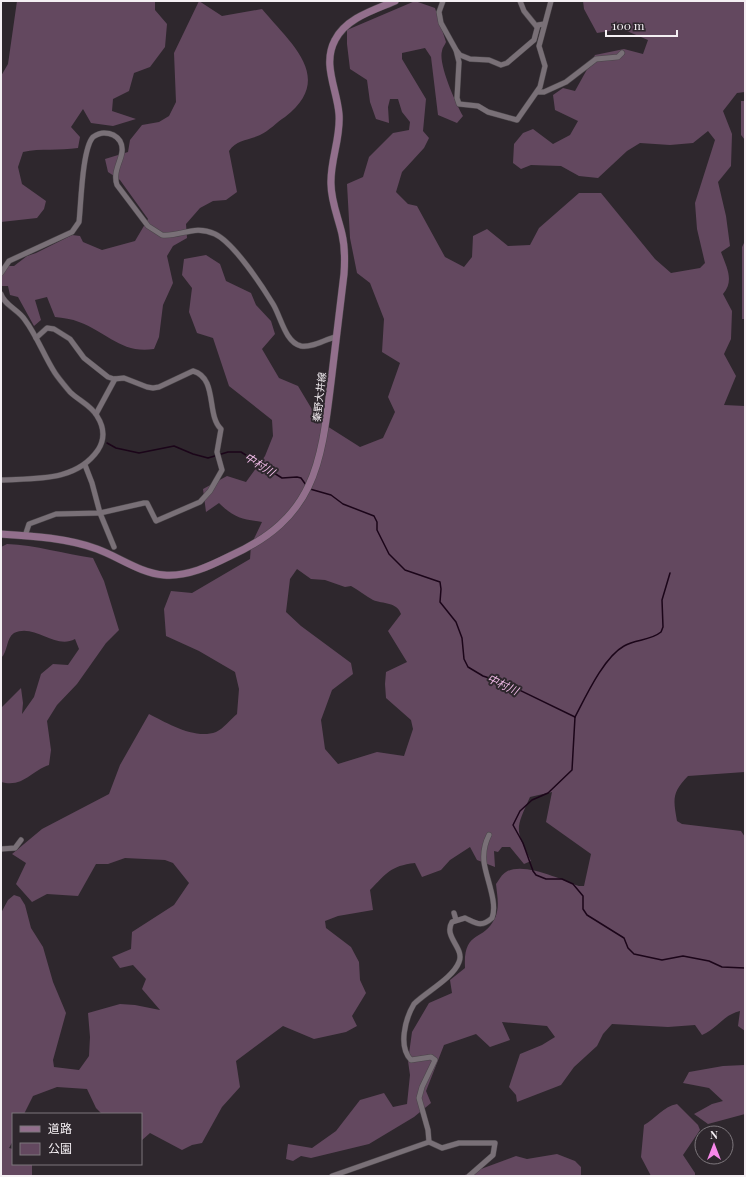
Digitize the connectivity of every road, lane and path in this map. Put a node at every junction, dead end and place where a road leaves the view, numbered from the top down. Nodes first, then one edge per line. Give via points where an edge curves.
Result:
1 (395, 1) edge
2 (442, 1) edge
3 (520, 1) edge
4 (551, 1) edge
5 (544, 24) junction
6 (537, 27) junction
7 (456, 50) junction
8 (622, 53) dead end
9 (537, 92) junction
10 (1, 273) edge
11 (1, 294) edge
12 (2, 301) edge
13 (336, 337) junction
14 (36, 338) junction
15 (115, 379) junction
16 (96, 414) junction
17 (85, 465) junction
18 (1, 480) edge
19 (100, 513) junction
20 (1, 534) edge
21 (25, 536) junction
22 (114, 547) dead end
23 (489, 835) dead end
24 (22, 840) dead end
25 (1, 849) edge
26 (454, 913) dead end
27 (456, 920) junction
28 (429, 1142) junction
29 (332, 1176) edge
30 (469, 1176) edge

1 - 13 main road, 秦野大井線 via 347,24 335,39 329,56 339,125 331,195 345,254
2 - 7 street via 439,12 441,23
3 - 6 street via 524,11
4 - 5 street
5 - 6 street via 540,23
5 - 9 street via 539,46 545,66
6 - 7 street via 534,40 505,64 465,57
7 - 9 street via 459,62 459,104 478,106 488,112 517,120
8 - 9 street via 618,57 596,59 566,82 544,92
10 - 13 street via 9,261 76,228 79,222 89,144 94,137 109,133 115,136 122,148 122,155 116,168 117,185 148,226 167,236 190,230 215,234 230,244 260,284 293,342 309,346
11 - 12 street
12 - 14 street via 25,318
13 - 21 main road, 秦野大井線 via 326,423 312,481 293,512 246,550 179,575 151,572 81,543
14 - 15 street via 47,328 54,329 70,339 84,358 108,377
14 - 16 street via 55,373 70,392
15 - 16 street
15 - 19 street via 124,378 153,388 193,371 204,377 216,424 221,429 218,439 222,470 210,491 200,502 156,521 147,503
16 - 17 street via 101,423 103,438 96,453
17 - 18 street via 57,476
17 - 19 street
19 - 21 street via 50,516 29,524
19 - 22 street
20 - 21 main road, 秦野大井線
23 - 27 street via 484,862 493,914 490,920 481,925 465,918
24 - 25 street via 15,848
26 - 27 street
27 - 28 street via 449,929 460,961 452,972 414,1004 406,1028 406,1056 411,1060 431,1057 435,1060 419,1098
28 - 29 street
28 - 30 street via 442,1148 459,1143 495,1143 493,1155

